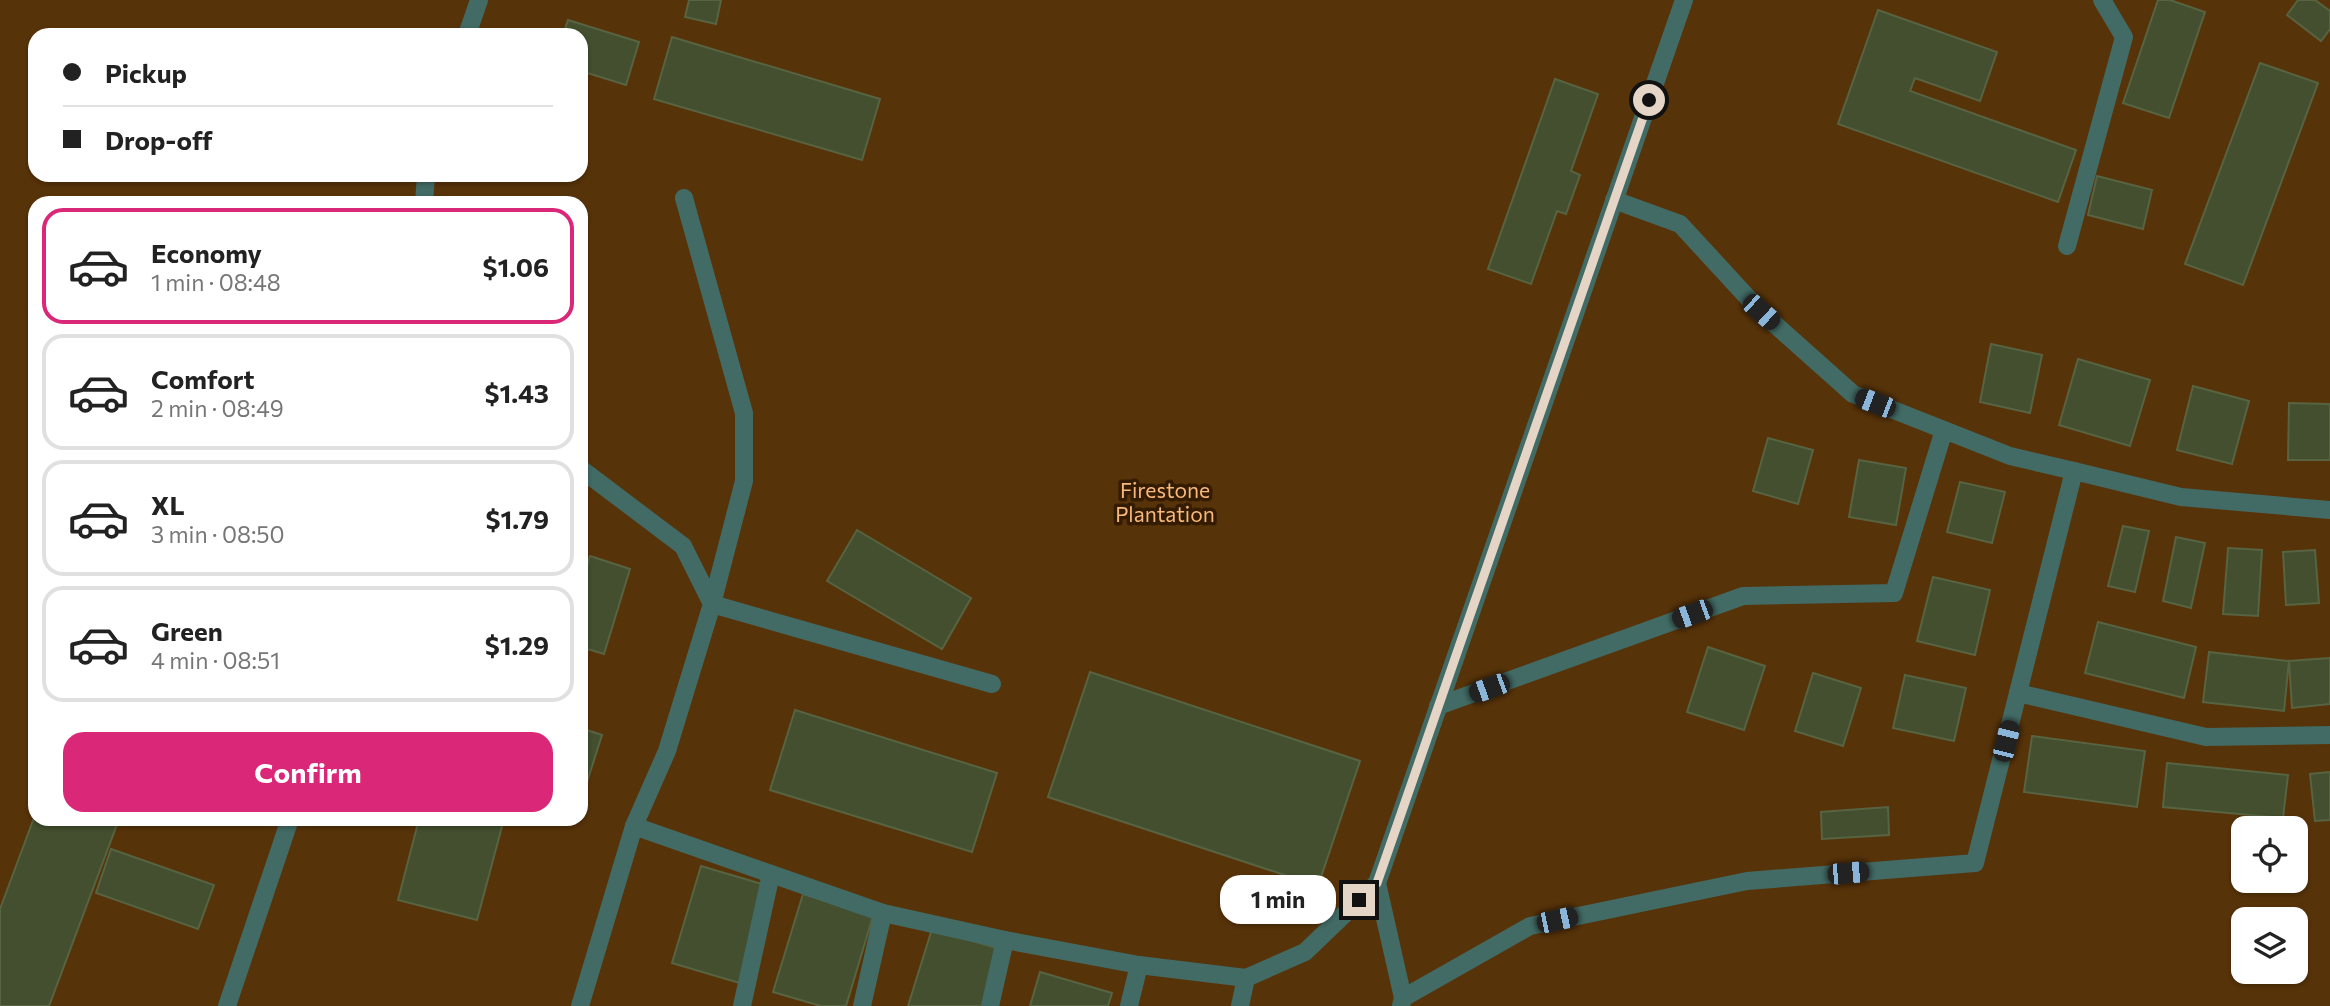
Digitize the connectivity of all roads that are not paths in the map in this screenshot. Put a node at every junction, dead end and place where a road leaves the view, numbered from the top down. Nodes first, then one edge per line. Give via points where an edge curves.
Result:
1 (479, 0) edge
2 (1684, 0) edge
3 (2102, 0) edge
4 (469, 28) edge
5 (684, 198) dead end
6 (1614, 200) junction
7 (2067, 246) dead end
8 (1944, 430) junction
9 (2074, 471) junction
10 (588, 474) edge
11 (2330, 510) edge
12 (712, 604) junction
13 (992, 684) dead end
14 (2018, 693) junction
15 (1438, 706) junction
16 (2330, 735) edge
17 (288, 826) edge
18 (634, 826) junction
19 (771, 874) junction
20 (1377, 883) junction
21 (883, 913) junction
22 (1005, 940) junction
23 (1139, 965) junction
24 (1246, 978) junction
25 (1402, 1002) edge
26 (227, 1006) edge
27 (580, 1006) edge
28 (742, 1006) edge
29 (862, 1006) edge
30 (990, 1006) edge
31 (1129, 1006) edge
32 (1240, 1006) edge

1 - 4 street
2 - 6 street
3 - 7 street via 2124,37
5 - 12 street via 744,413 744,481
6 - 8 street via 1680,224 1761,312 1853,394
6 - 15 street
8 - 9 street via 2010,456
8 - 15 street via 1894,593 1743,596
9 - 11 street via 2181,497
9 - 14 street
10 - 12 street via 683,546
12 - 13 street
12 - 18 street via 667,751
14 - 16 street via 2206,737
14 - 25 street via 1975,863 1747,881 1530,926
15 - 20 street
17 - 26 street
18 - 19 street
18 - 27 street
19 - 21 street
19 - 28 street
20 - 24 street via 1305,952
20 - 25 street
21 - 22 street
21 - 29 street
22 - 23 street
22 - 30 street
23 - 24 street
23 - 31 street
24 - 32 street

